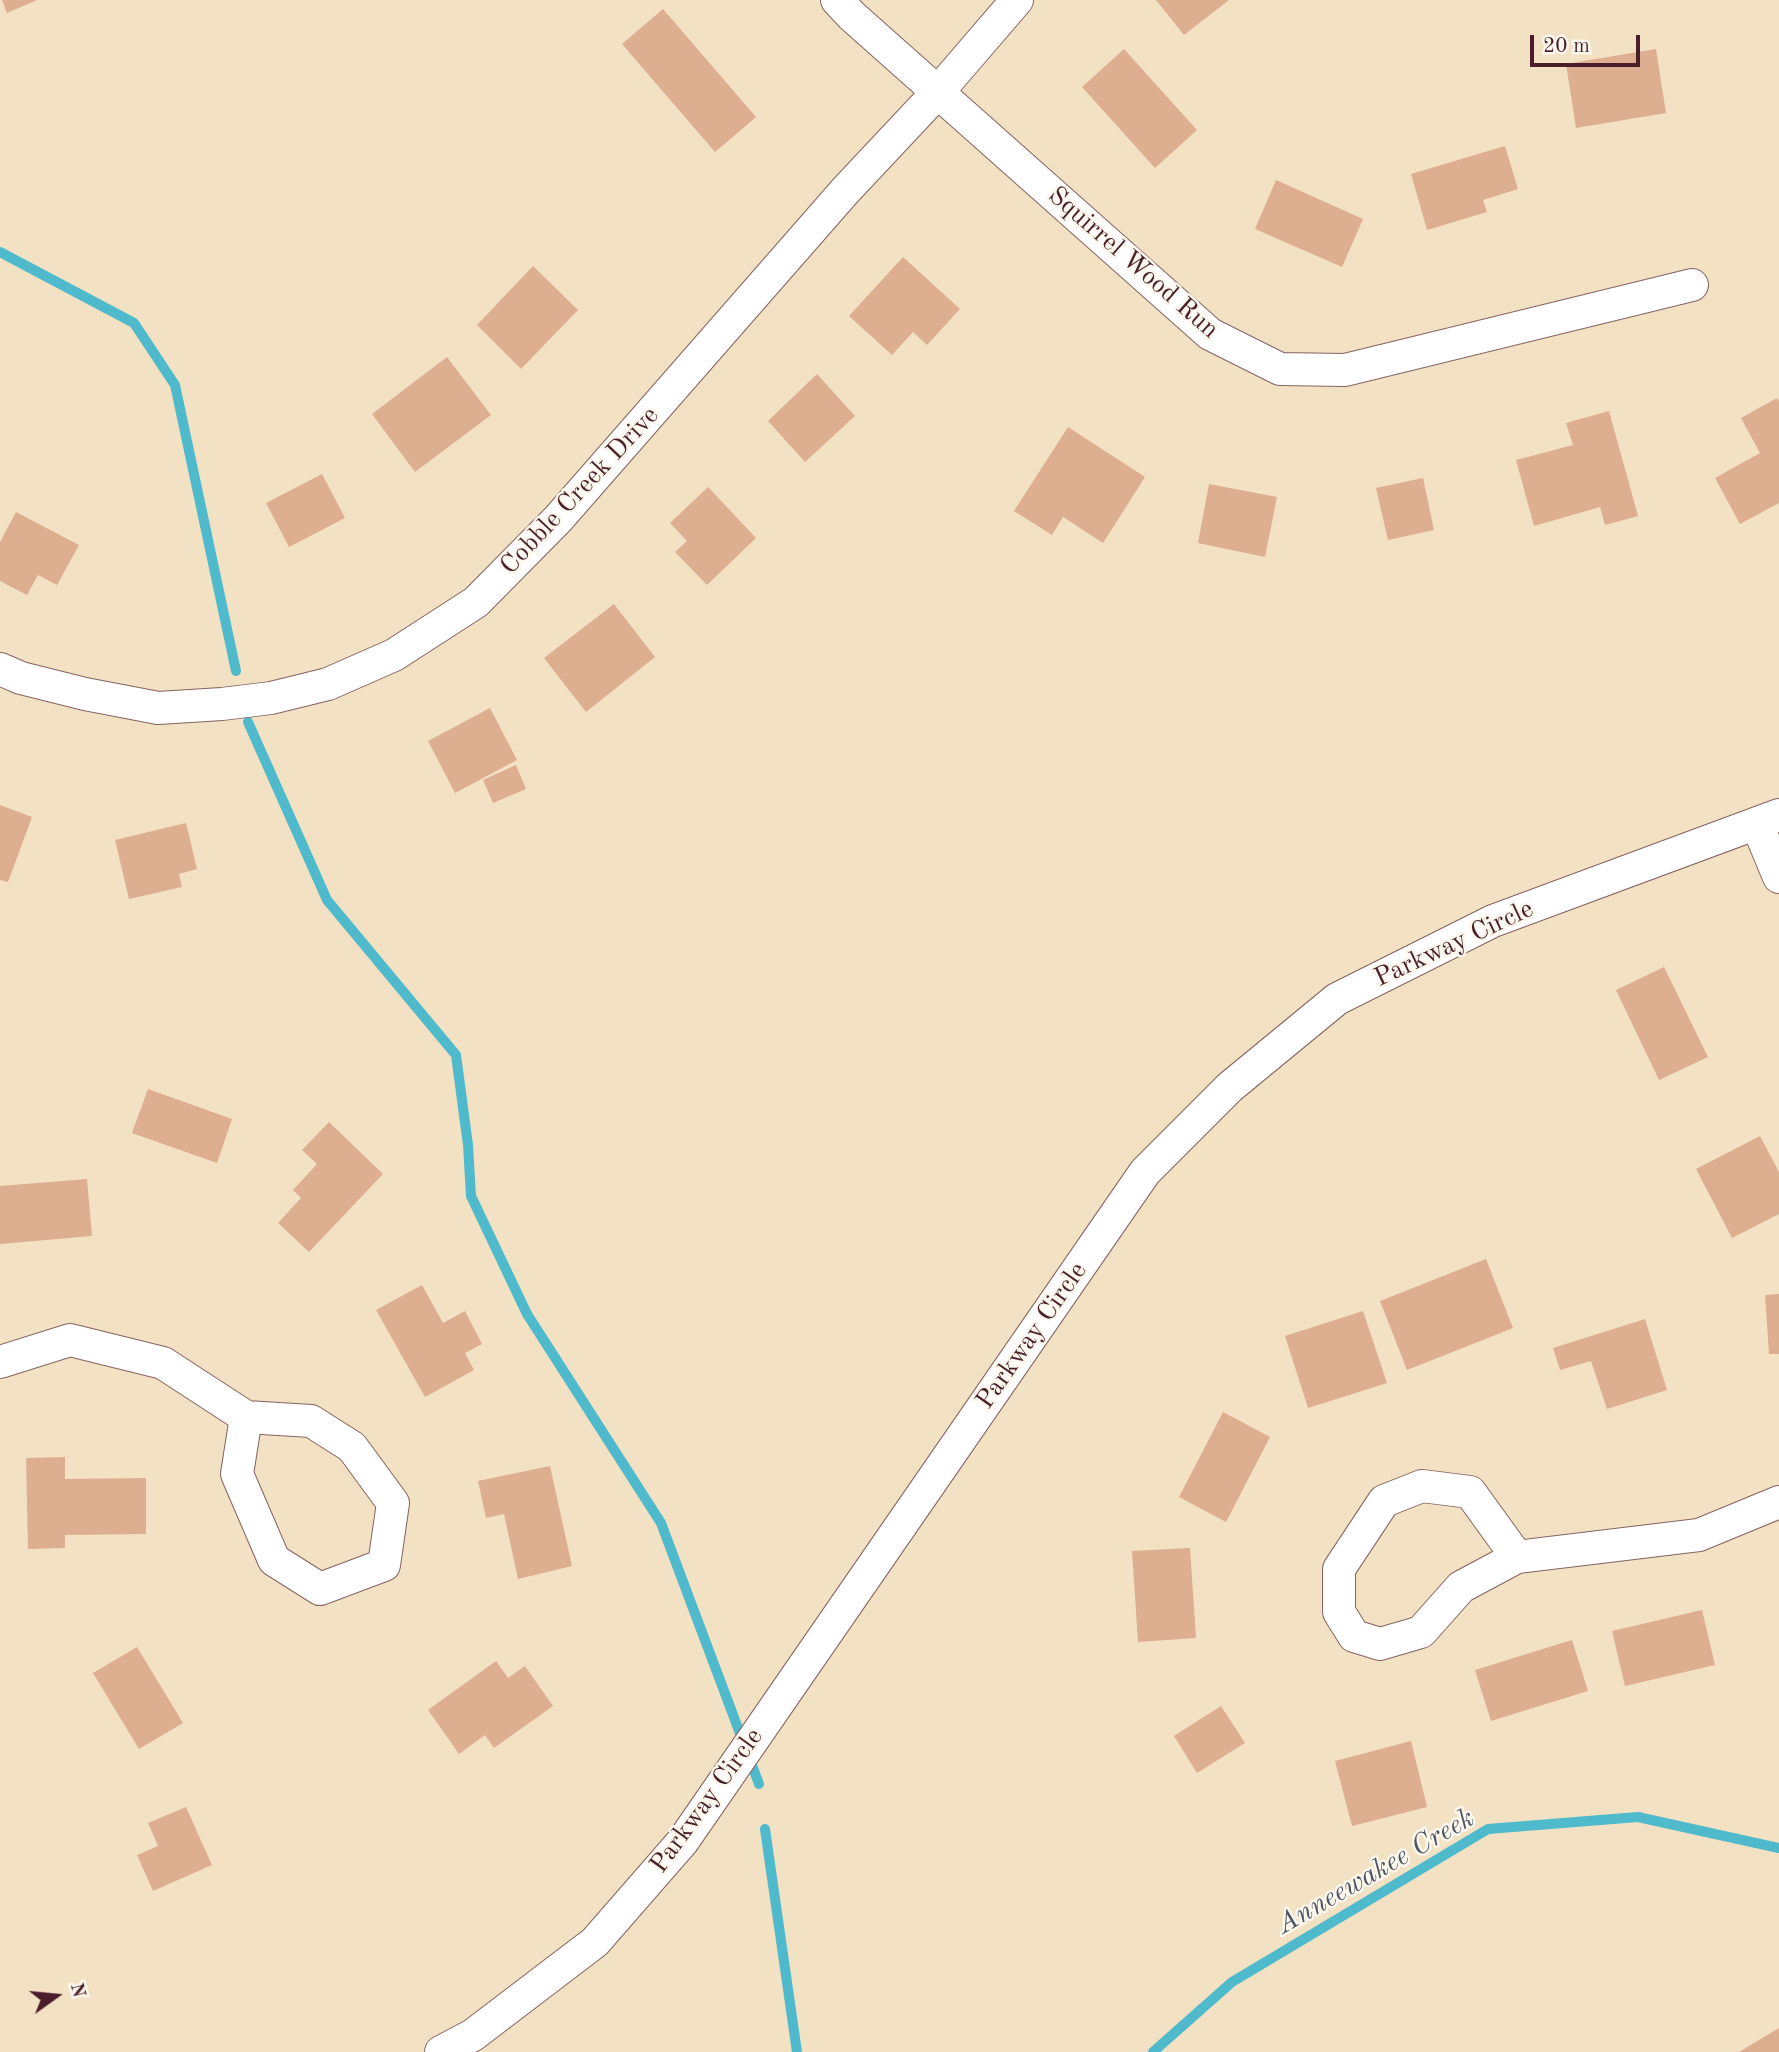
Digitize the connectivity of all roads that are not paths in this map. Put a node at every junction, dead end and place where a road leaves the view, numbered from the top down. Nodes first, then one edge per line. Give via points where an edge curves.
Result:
1 (837, 0) edge
2 (1017, 0) edge
3 (937, 93) junction
4 (1692, 285) dead end
5 (0, 669) edge
6 (1768, 819) edge
7 (1779, 877) edge
8 (0, 1362) edge
9 (246, 1418) junction
10 (1779, 1502) edge
11 (1517, 1557) junction
12 (441, 2052) edge

1 - 3 street, Squirrel Wood Run
2 - 3 street, Cobble Creek Drive
3 - 4 street, Squirrel Wood Run via 1210,334 1280,369 1345,370
3 - 5 street, Cobble Creek Drive via 845,191 558,519 476,602 394,655 328,684 271,698 158,708 85,694
6 - 7 street
6 - 12 street, Parkway Circle via 1493,920 1338,999 1230,1087 1145,1172 683,1841 595,1942 473,2035
8 - 9 street via 70,1340 163,1363
9 - 9 street via 237,1474 274,1560 320,1589 384,1565 393,1503 352,1447 311,1421
10 - 11 street via 1699,1535
11 - 11 street via 1461,1587 1421,1632 1380,1644 1354,1636 1339,1612 1339,1569 1346,1558 1384,1501 1422,1486 1470,1492

